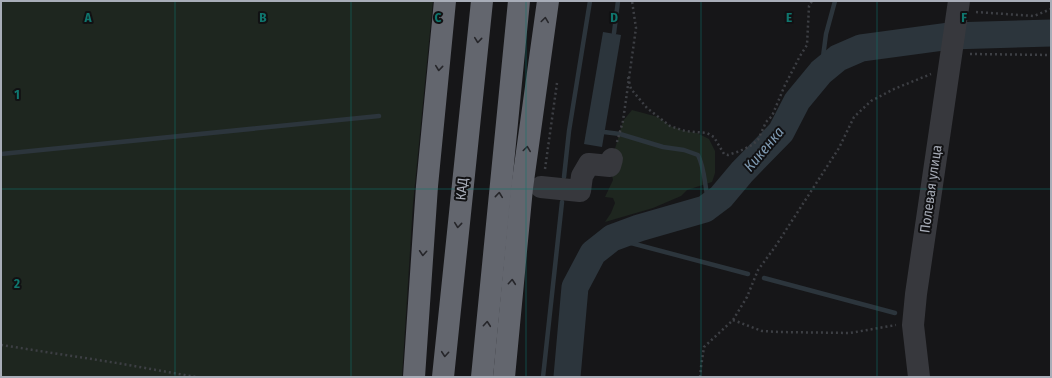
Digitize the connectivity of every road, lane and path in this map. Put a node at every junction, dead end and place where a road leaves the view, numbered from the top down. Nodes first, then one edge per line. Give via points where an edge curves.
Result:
1 (445, 1) edge
2 (482, 1) edge
3 (518, 1) edge
4 (548, 1) edge
5 (632, 1) edge
6 (812, 1) edge
7 (958, 9) edge
8 (1051, 9) edge
9 (1051, 55) edge
10 (954, 56) junction
11 (628, 77) junction
12 (618, 139) dead end
13 (612, 159) dead end
14 (541, 187) dead end
15 (733, 320) junction
16 (913, 325) junction
17 (1, 345) edge
18 (196, 377) edge
19 (414, 377) edge
20 (443, 377) edge
21 (482, 377) edge
22 (504, 377) edge
23 (700, 377) edge
24 (919, 377) edge

1 -> 19 highway via 427,186
2 -> 20 highway, КАД
21 -> 3 highway
22 -> 4 highway via 522,188
5 - 11 path via 636,28
6 - 11 path via 809,6 808,45 785,84 772,116 766,122 758,140 740,151 724,154 714,137 707,133 685,132 670,126 647,108 631,89
7 - 8 path via 1025,16 1034,16
7 - 10 street, Полевая улица
9 - 10 path
10 - 15 path via 921,77 871,101 854,117 839,148 758,270 747,298
10 - 16 street, Полевая улица
11 - 12 path via 623,121
13 - 14 street via 610,166 589,164 582,176 580,191
15 - 16 path via 762,331 779,332 850,333
15 - 23 path via 704,347
16 - 24 street, Полевая улица
17 - 18 path

